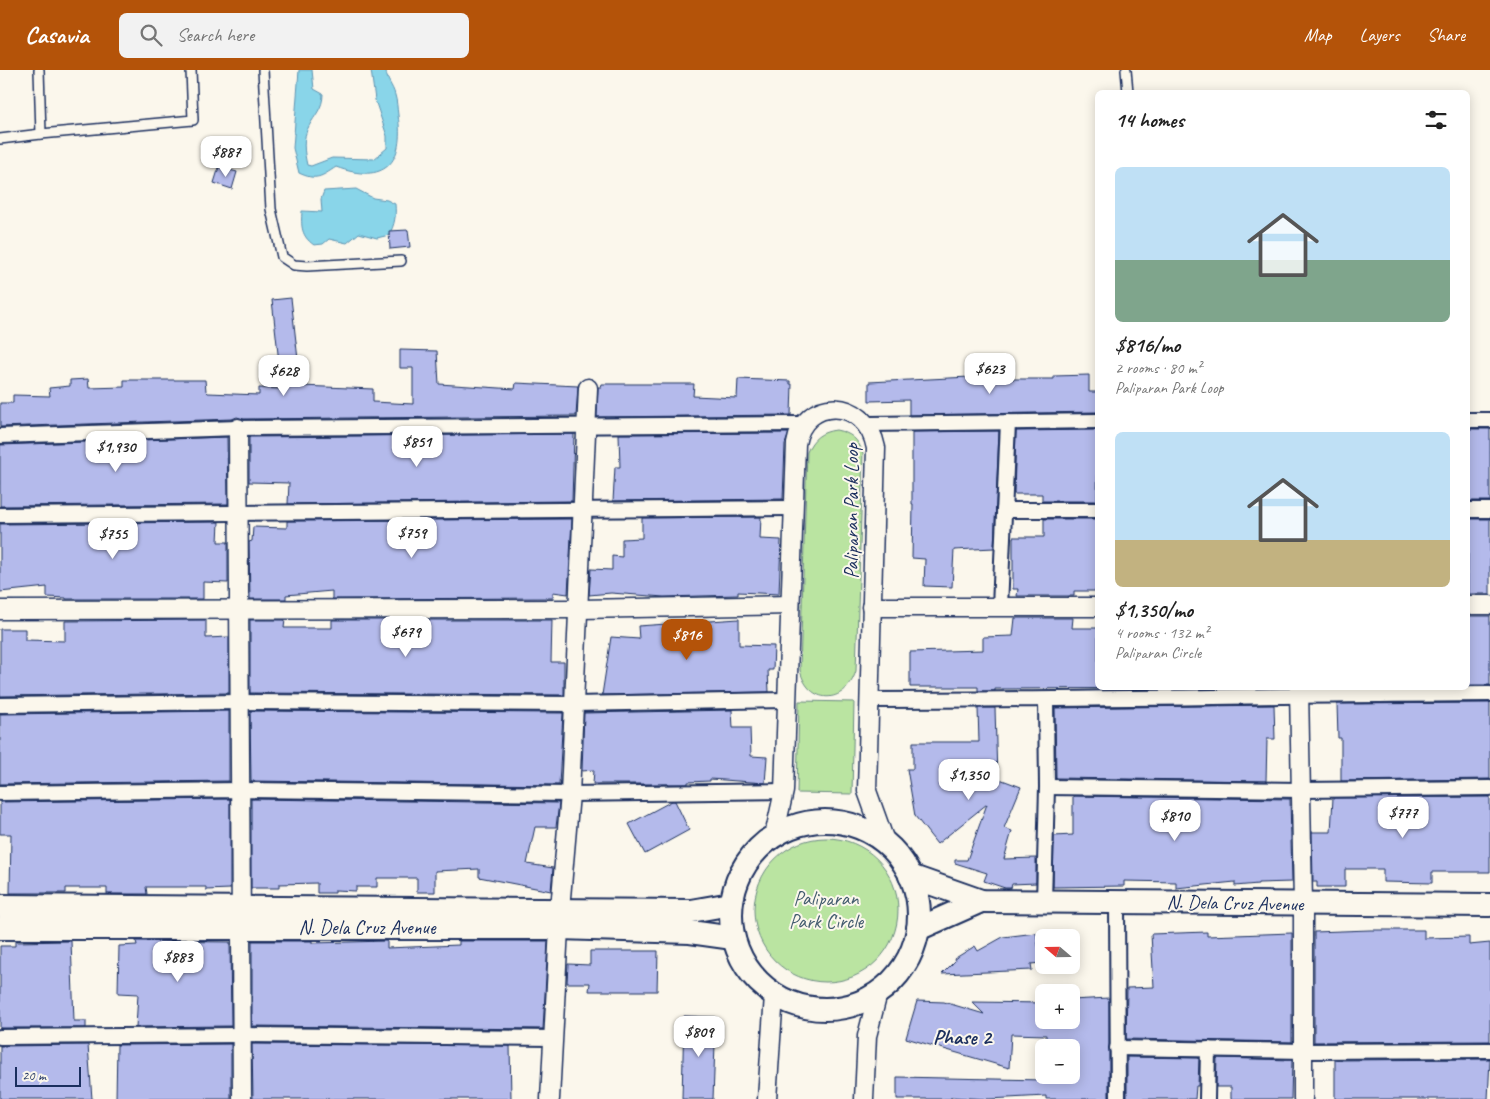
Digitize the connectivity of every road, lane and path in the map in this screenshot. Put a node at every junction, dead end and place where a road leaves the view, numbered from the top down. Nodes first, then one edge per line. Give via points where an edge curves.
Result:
1 (39, 70) edge
2 (191, 70) edge
3 (263, 70) edge
4 (1126, 70) edge
5 (1128, 90) edge
6 (42, 134) junction
7 (0, 138) edge
8 (401, 261) dead end
9 (588, 388) dead end
10 (1470, 420) edge
11 (1490, 420) edge
12 (1095, 421) edge
13 (1008, 422) junction
14 (804, 424) junction
15 (868, 424) junction
16 (586, 426) junction
17 (238, 428) junction
18 (0, 436) edge
19 (794, 508) junction
20 (1004, 510) junction
21 (1095, 510) edge
22 (1470, 510) edge
23 (1490, 510) edge
24 (582, 511) junction
25 (239, 514) junction
26 (0, 515) edge
27 (790, 605) junction
28 (1470, 605) edge
29 (1490, 605) edge
30 (871, 607) junction
31 (1000, 607) junction
32 (1095, 607) edge
33 (580, 609) junction
34 (0, 610) edge
35 (239, 610) junction
36 (1299, 691) edge
37 (1490, 694) edge
38 (787, 700) junction
39 (868, 700) junction
40 (1046, 700) junction
41 (240, 702) junction
42 (574, 704) junction
43 (0, 705) edge
44 (1047, 787) junction
45 (1490, 788) edge
46 (241, 790) junction
47 (1301, 790) junction
48 (784, 791) junction
49 (0, 793) edge
50 (570, 794) junction
51 (774, 836) junction
52 (886, 844) junction
53 (910, 876) junction
54 (980, 901) junction
55 (1044, 901) junction
56 (1117, 902) junction
57 (731, 904) junction
58 (1303, 904) junction
59 (1490, 905) edge
60 (0, 906) edge
61 (241, 917) junction
62 (559, 919) junction
63 (0, 928) edge
64 (918, 929) junction
65 (733, 938) junction
66 (878, 993) junction
67 (774, 995) junction
68 (242, 1035) junction
69 (0, 1037) edge
70 (553, 1038) junction
71 (1117, 1048) junction
72 (1208, 1049) junction
73 (1490, 1050) edge
74 (1304, 1051) junction
75 (242, 1099) edge
76 (550, 1099) edge
77 (767, 1099) edge
78 (864, 1099) edge
79 (1118, 1099) edge
80 (1207, 1099) edge
81 (1303, 1099) edge

1 - 6 lane
2 - 6 lane via 193,120
3 - 8 lane via 271,209 282,257 294,265 307,266
4 - 5 lane
6 - 7 lane
9 - 16 street
10 - 11 street
12 - 13 street
13 - 15 street
13 - 20 street
14 - 15 street, Paliparan Park Loop via 824,410 836,408 855,414
14 - 16 street
14 - 19 street via 796,444
15 - 30 street, Paliparan Park Loop via 876,448
16 - 17 street
16 - 24 street
17 - 18 street
17 - 25 street
19 - 24 street
19 - 27 street
20 - 21 street
20 - 31 street
22 - 23 street
24 - 25 street
24 - 33 street
25 - 26 street
25 - 35 street
27 - 33 street
27 - 38 street
28 - 29 street
30 - 31 street
30 - 39 street, Paliparan Park Loop
31 - 32 street
33 - 35 street
33 - 42 street
34 - 35 street
35 - 41 street
36 - 37 street
36 - 40 street
36 - 47 street
38 - 42 street
38 - 48 street
39 - 40 street
39 - 52 street, Paliparan Park Loop via 867,791
40 - 44 street
41 - 42 street
41 - 43 street
41 - 46 street
42 - 50 street
44 - 47 street
44 - 55 street
45 - 47 street
46 - 49 street
46 - 50 street
46 - 61 street
47 - 58 street
48 - 50 street
48 - 51 street
50 - 62 street
51 - 52 street via 798,825 831,821 870,832
51 - 57 street via 745,865
52 - 53 street
53 - 54 street, N. Dela Cruz Avenue
53 - 64 street via 918,902
54 - 55 street, N. Dela Cruz Avenue
54 - 64 street, N. Dela Cruz Avenue
55 - 56 street, N. Dela Cruz Avenue
56 - 58 street, N. Dela Cruz Avenue
56 - 71 street
57 - 62 street, N. Dela Cruz Avenue via 691,911
57 - 65 street
58 - 59 street, N. Dela Cruz Avenue
58 - 74 street
60 - 61 street, N. Dela Cruz Avenue
61 - 62 street, N. Dela Cruz Avenue
61 - 63 street, N. Dela Cruz Avenue
61 - 68 street
62 - 65 street, N. Dela Cruz Avenue
62 - 70 street
64 - 66 street via 910,954 897,976
65 - 67 street via 742,960 756,980
66 - 67 street via 837,1009 794,1005
66 - 78 street via 867,1036
67 - 77 street
68 - 69 street
68 - 70 street
68 - 75 street
70 - 76 street
71 - 72 street
71 - 79 street
72 - 74 street
72 - 80 street
73 - 74 street
74 - 81 street

